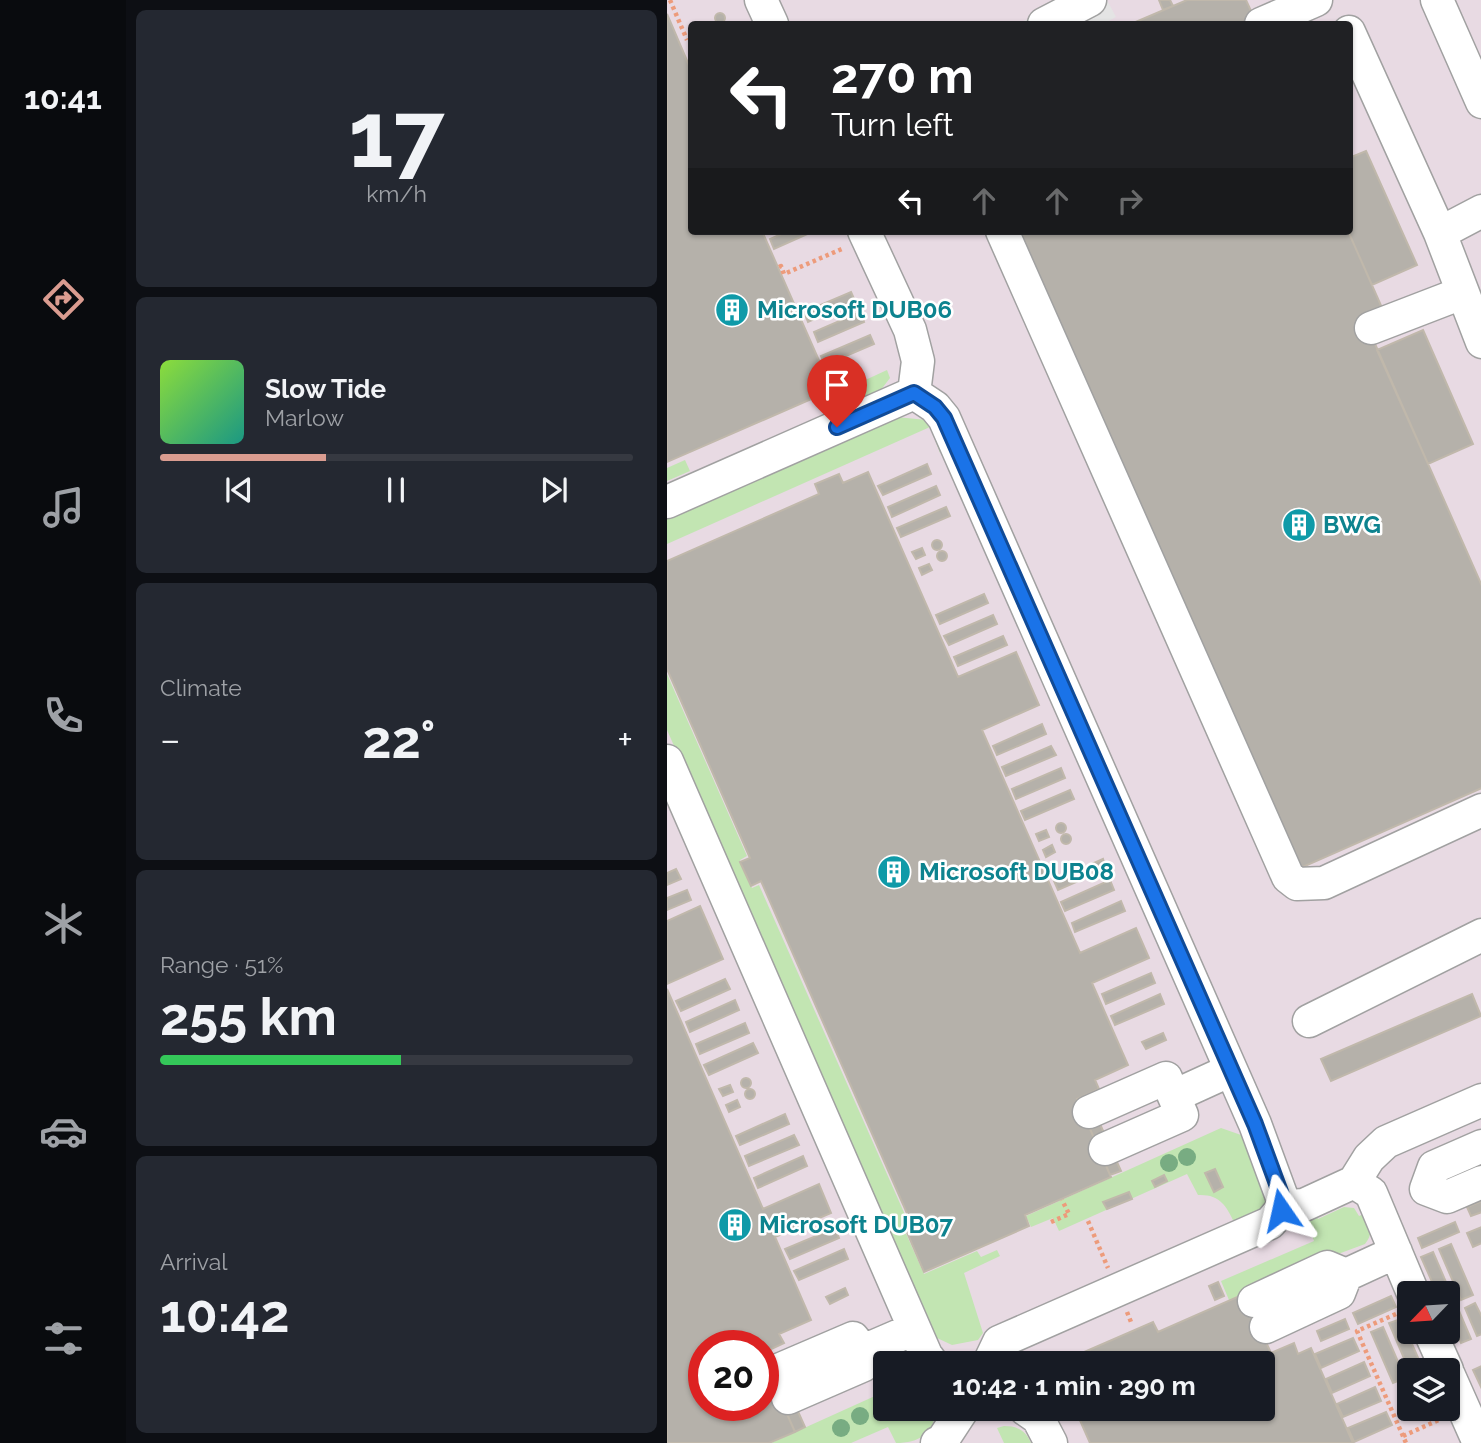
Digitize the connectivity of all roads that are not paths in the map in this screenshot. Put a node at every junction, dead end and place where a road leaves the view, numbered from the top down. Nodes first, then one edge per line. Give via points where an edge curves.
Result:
1 (761, 0) edge
2 (1090, 0) edge
3 (1316, 0) edge
4 (1335, 0) edge
5 (1437, 0) edge
6 (771, 21) edge
7 (1050, 21) edge
8 (1268, 21) edge
9 (1345, 21) edge
10 (1353, 41) edge
11 (1481, 102) edge
12 (1481, 211) edge
13 (1440, 233) junction
14 (1481, 233) edge
15 (1004, 235) edge
16 (854, 239) edge
17 (1462, 293) junction
18 (1371, 328) dead end
19 (1481, 342) edge
20 (914, 393) junction
21 (667, 502) edge
22 (667, 761) edge
23 (1481, 810) edge
24 (1481, 935) edge
25 (1309, 1021) dead end
26 (1232, 1070) junction
27 (1175, 1096) junction
28 (1481, 1100) edge
29 (1089, 1112) dead end
30 (1481, 1146) edge
31 (1105, 1149) dead end
32 (1354, 1182) junction
33 (1481, 1182) edge
34 (1426, 1189) junction
35 (1283, 1200) junction
36 (1378, 1211) junction
37 (1396, 1252) junction
38 (1403, 1281) edge
39 (1260, 1314) dead end
40 (914, 1329) junction
41 (923, 1351) edge
42 (995, 1351) edge
43 (782, 1384) dead end
44 (1460, 1399) edge
45 (955, 1421) edge
46 (1040, 1421) edge
47 (937, 1443) edge
48 (1051, 1443) edge
49 (1480, 1443) edge

1 - 6 lane
2 - 7 lane
3 - 8 lane
4 - 9 lane
5 - 11 lane
10 - 13 lane
12 - 13 lane
13 - 14 lane
13 - 17 lane
15 - 23 lane via 1288,877 1297,884 1324,883
16 - 20 lane via 910,330 918,361
17 - 18 lane
17 - 19 lane
20 - 21 lane
20 - 26 lane via 944,418
22 - 40 lane
24 - 25 lane
26 - 27 lane
26 - 35 lane
27 - 29 lane via 1166,1078
27 - 31 lane via 1183,1115
28 - 32 lane via 1386,1142
30 - 34 lane via 1434,1167
32 - 35 lane via 1304,1205 1289,1206
32 - 36 lane via 1371,1193
33 - 34 lane via 1447,1197
34 - 36 lane
35 - 42 lane via 1270,1223 999,1342
36 - 37 lane
37 - 38 lane
37 - 39 lane via 1346,1275 1327,1268
40 - 41 lane
40 - 43 lane via 863,1351 864,1365
44 - 49 lane
45 - 47 lane
46 - 48 lane

